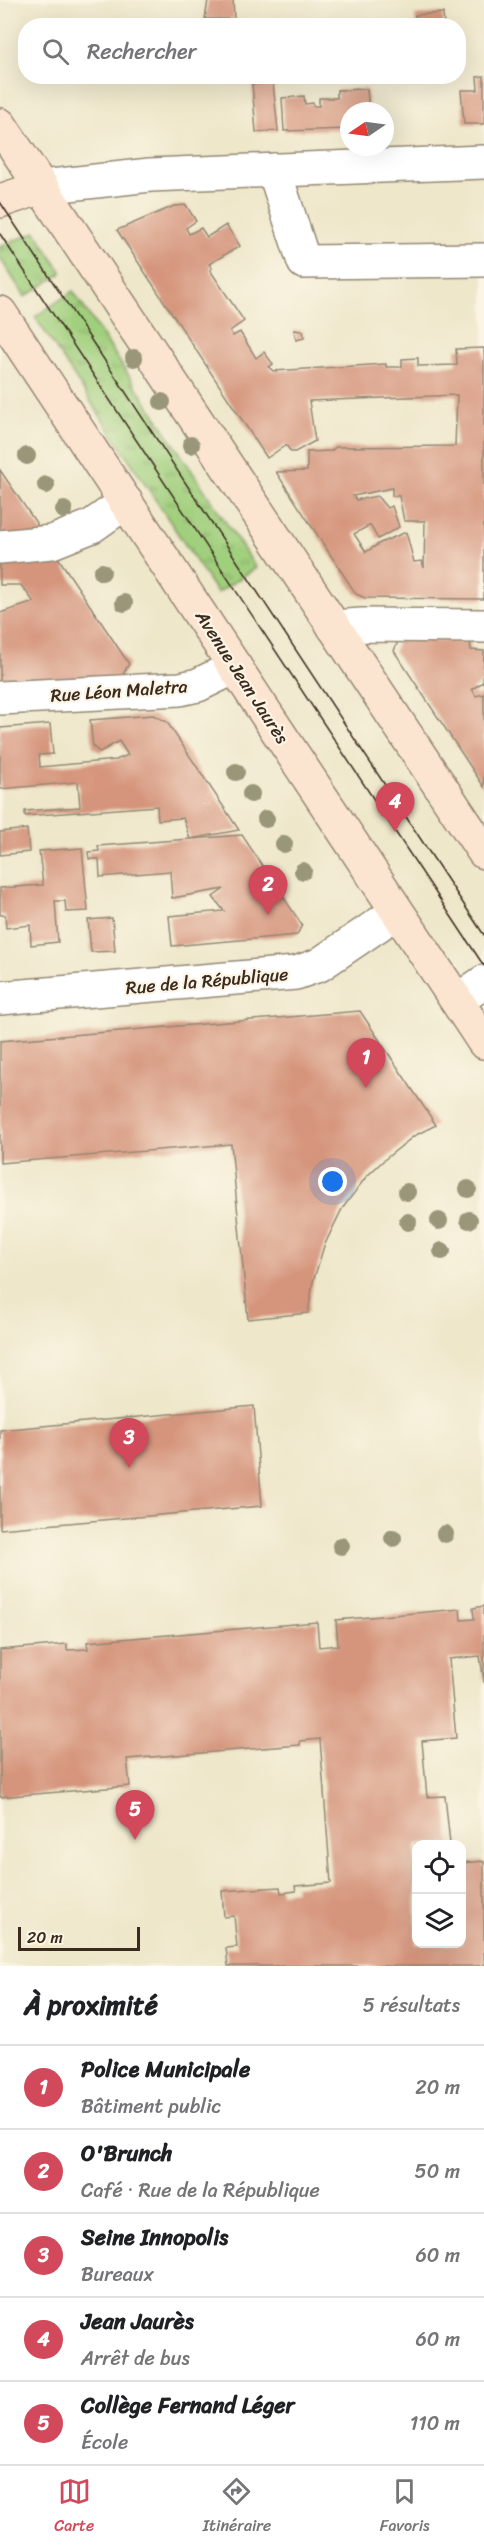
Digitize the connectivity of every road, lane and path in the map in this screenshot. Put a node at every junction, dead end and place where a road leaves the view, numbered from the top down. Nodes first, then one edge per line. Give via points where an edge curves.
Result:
1 (0, 125) edge
2 (484, 162) edge
3 (274, 170) junction
4 (42, 187) junction
5 (0, 201) edge
6 (484, 260) edge
7 (0, 313) edge
8 (126, 502) junction
9 (0, 547) edge
10 (484, 626) edge
11 (334, 627) junction
12 (235, 667) junction
13 (0, 698) edge
14 (484, 852) edge
15 (398, 912) junction
16 (471, 992) edge
17 (0, 998) edge
18 (484, 1042) edge

1 - 4 main road
2 - 3 street
3 - 4 street via 150,175
3 - 6 street via 304,262
4 - 5 main road
4 - 11 main road
7 - 8 main road, Avenue Jean Jaurès
8 - 9 street via 92,525 52,542
8 - 12 main road, Avenue Jean Jaurès
10 - 11 street
11 - 14 main road
12 - 13 street, Rue Léon Maletra via 198,686 180,689
12 - 15 main road, Avenue Jean Jaurès
15 - 16 main road, Avenue Jean Jaurès
15 - 17 street, Rue de la République via 320,965 296,973
16 - 18 main road, Avenue Jean Jaurès

